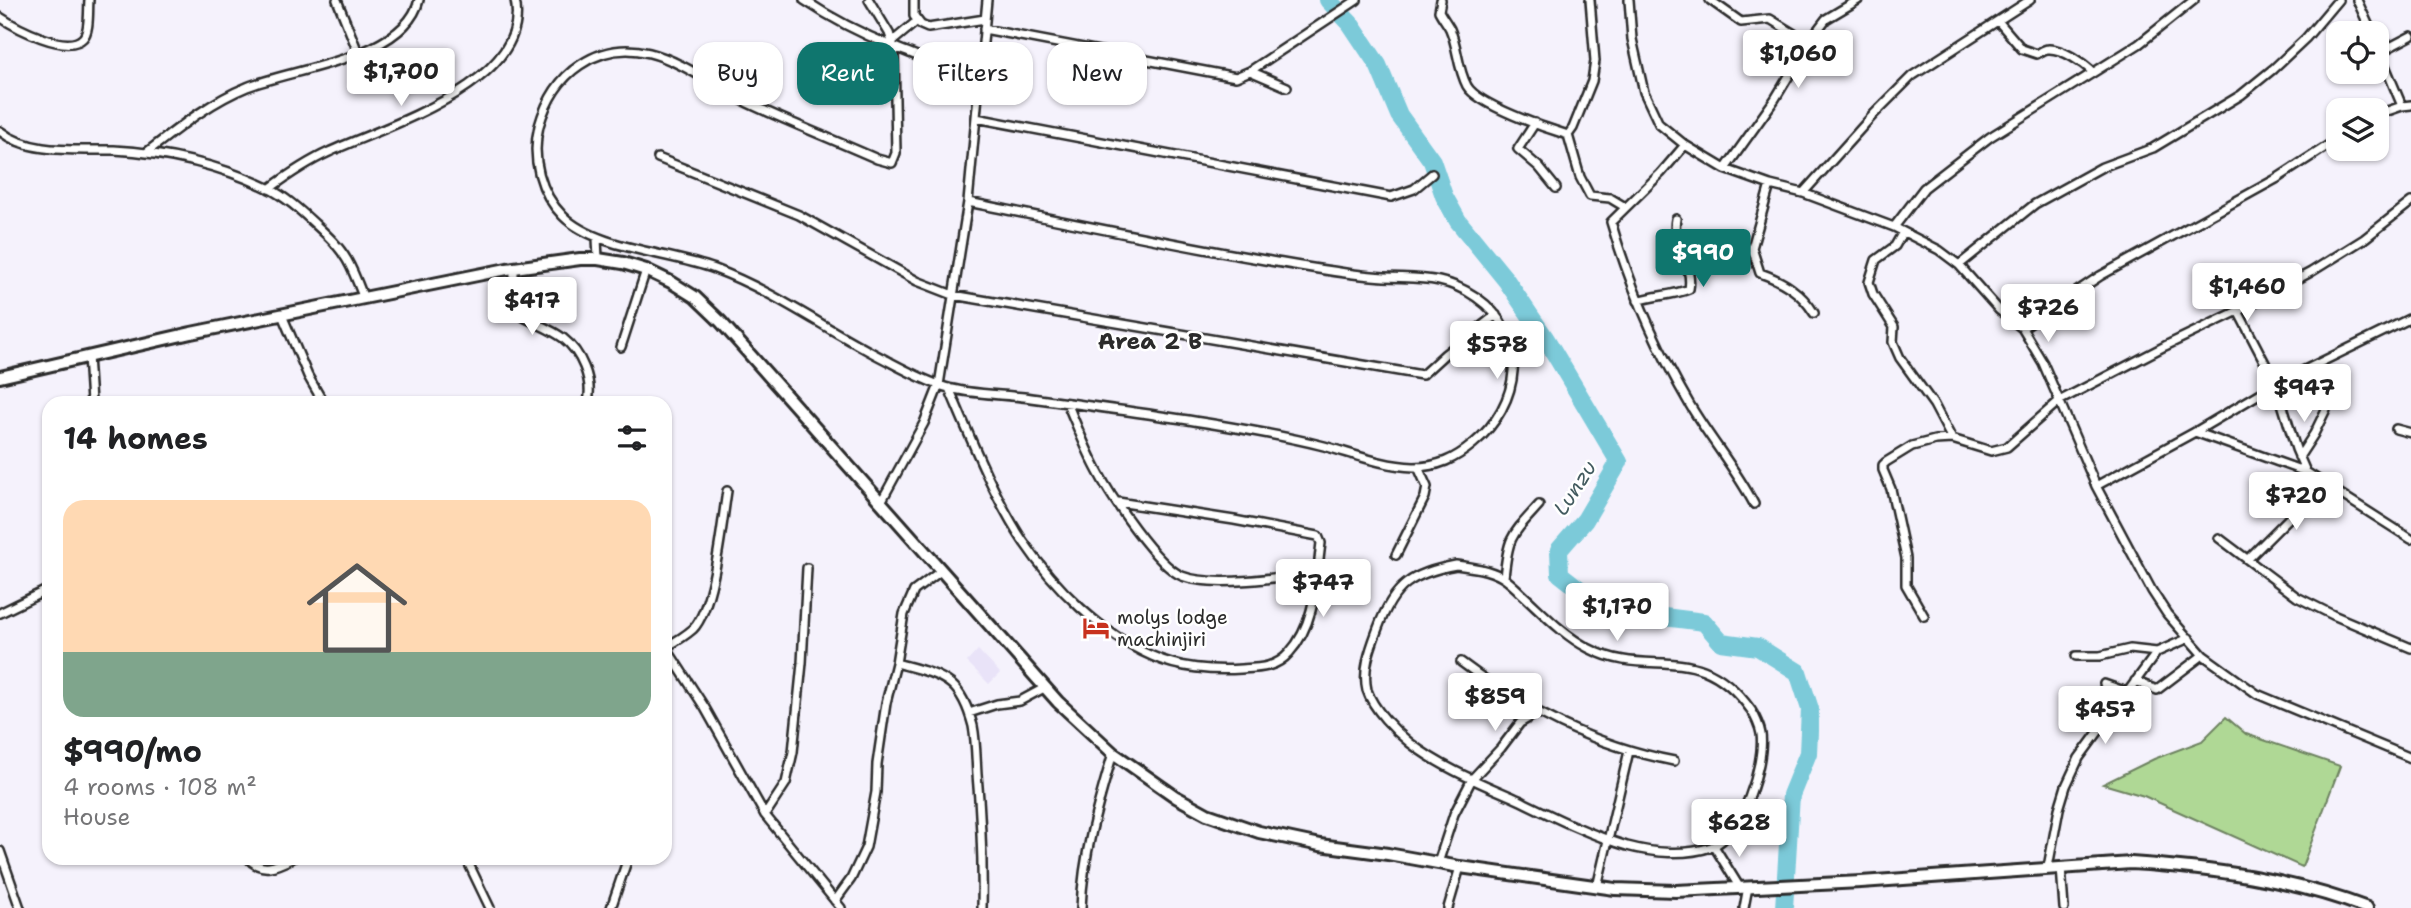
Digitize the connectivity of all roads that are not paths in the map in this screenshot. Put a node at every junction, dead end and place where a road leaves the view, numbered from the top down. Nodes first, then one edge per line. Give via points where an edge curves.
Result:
1 (89, 0) edge
2 (337, 0) edge
3 (419, 0) edge
4 (515, 0) edge
5 (804, 0) edge
6 (869, 0) edge
7 (914, 0) edge
8 (987, 0) edge
9 (1357, 0) edge
10 (1441, 0) edge
11 (1590, 0) edge
12 (1629, 0) edge
13 (1710, 0) edge
14 (1858, 0) edge
15 (2030, 0) edge
16 (2194, 0) edge
17 (2338, 0) edge
18 (2357, 0) edge
19 (0, 18) edge
20 (985, 19) junction
21 (917, 21) junction
22 (1998, 21) junction
23 (2367, 21) edge
24 (984, 29) junction
25 (2411, 36) edge
26 (889, 42) edge
27 (892, 42) edge
28 (895, 42) edge
29 (983, 42) edge
30 (1809, 43) junction
31 (2389, 47) edge
32 (358, 52) junction
33 (1250, 71) junction
34 (2093, 72) junction
35 (2389, 74) edge
36 (1287, 87) dead end
37 (895, 105) edge
38 (977, 105) edge
39 (2411, 105) edge
40 (2402, 106) junction
41 (2389, 110) edge
42 (976, 118) junction
43 (1535, 123) junction
44 (0, 131) edge
45 (1568, 135) junction
46 (1685, 145) junction
47 (2326, 147) edge
48 (147, 152) junction
49 (658, 158) dead end
50 (1725, 169) junction
51 (1432, 174) dead end
52 (1770, 185) junction
53 (1556, 188) dead end
54 (269, 189) junction
55 (1803, 193) junction
56 (968, 202) junction
57 (2410, 203) edge
58 (1625, 207) junction
59 (1676, 219) dead end
60 (1894, 227) junction
61 (1903, 232) junction
62 (597, 239) junction
63 (598, 259) junction
64 (1959, 265) junction
65 (513, 268) junction
66 (646, 270) junction
67 (953, 295) junction
68 (364, 299) junction
69 (1638, 301) junction
70 (2238, 312) junction
71 (1814, 313) dead end
72 (282, 315) junction
73 (1496, 315) junction
74 (2411, 318) edge
75 (2022, 328) junction
76 (621, 347) dead end
77 (88, 356) junction
78 (0, 377) edge
79 (2276, 384) junction
80 (939, 385) junction
81 (949, 388) junction
82 (91, 396) edge
83 (320, 396) edge
84 (588, 396) edge
85 (2059, 401) junction
86 (1067, 402) junction
87 (2329, 402) dead end
88 (2396, 429) dead end
89 (2195, 432) junction
90 (2411, 433) edge
91 (1952, 439) junction
92 (2299, 457) junction
93 (1418, 467) junction
94 (2306, 472) junction
95 (2323, 484) junction
96 (2096, 486) junction
97 (727, 491) dead end
98 (881, 502) junction
99 (1118, 502) junction
100 (1539, 505) dead end
101 (1754, 505) dead end
102 (2218, 538) dead end
103 (2411, 539) edge
104 (1396, 555) dead end
105 (2248, 559) junction
106 (807, 568) dead end
107 (942, 570) junction
108 (1317, 572) junction
109 (1504, 578) junction
110 (42, 592) edge
111 (0, 613) edge
112 (1924, 617) dead end
113 (2189, 639) junction
114 (672, 642) edge
115 (2411, 648) edge
116 (2157, 652) junction
117 (2203, 655) junction
118 (2076, 656) dead end
119 (672, 658) edge
120 (1461, 662) dead end
121 (896, 663) junction
122 (2135, 681) junction
123 (2104, 684) dead end
124 (1046, 687) junction
125 (2127, 692) junction
126 (969, 713) junction
127 (1537, 713) junction
128 (1629, 751) junction
129 (1113, 753) junction
130 (2411, 758) edge
131 (1674, 761) dead end
132 (1472, 779) junction
133 (765, 815) junction
134 (1608, 840) junction
135 (1713, 846) junction
136 (0, 851) edge
137 (1438, 863) junction
138 (258, 865) edge
139 (278, 865) edge
140 (469, 865) edge
141 (626, 865) edge
142 (1460, 867) junction
143 (2048, 867) junction
144 (2061, 867) junction
145 (1597, 887) junction
146 (1744, 887) junction
147 (835, 901) junction
148 (20, 908) edge
149 (490, 908) edge
150 (611, 908) edge
151 (841, 908) edge
152 (982, 908) edge
153 (1081, 908) edge
154 (1448, 908) edge
155 (1744, 908) edge
156 (2064, 908) edge
157 (2367, 908) edge

1 - 19 street via 87,32 77,42 33,35
2 - 32 street
3 - 32 street via 410,20 394,34
4 - 54 street via 512,41 466,87 406,121 312,160
5 - 26 street
6 - 27 street
7 - 21 street
8 - 20 street
9 - 33 street
10 - 43 street via 1438,11 1451,32 1467,87 1474,95
11 - 45 street via 1595,61 1592,82
12 - 46 street via 1632,39 1648,104 1658,124
13 - 30 street via 1741,22 1770,19
14 - 30 street via 1826,19
15 - 22 street
16 - 34 street via 2139,44
17 - 64 street via 2306,38 2241,95 2153,148 2102,167 2035,204
18 - 23 street
20 - 21 street via 937,28
20 - 24 street
21 - 28 street
22 - 34 street via 2022,49 2037,54 2055,51 2080,60
22 - 55 street via 1912,76
24 - 29 street
24 - 33 street via 1211,74 1236,76
25 - 31 street
30 - 50 street via 1776,99
32 - 48 street via 247,87 211,106
33 - 36 street
34 - 60 street via 1990,136 1924,188
35 - 40 street
37 - 62 street via 897,153 892,163 759,108 647,51 628,49 590,59 558,85 539,126 535,148 538,172 559,213
38 - 42 street
39 - 40 street
40 - 41 street
42 - 51 street via 1391,197 1414,189
42 - 56 street
43 - 45 street
43 - 53 street via 1518,149
44 - 48 street via 29,145
45 - 58 street via 1590,196 1610,198
46 - 50 street
46 - 58 street
47 - 75 street via 2100,276
48 - 54 street via 190,160
49 - 67 street via 799,215 906,275
50 - 52 street
52 - 55 street
52 - 71 street via 1752,248 1760,273 1794,289
54 - 68 street via 335,243
55 - 60 street
56 - 67 street
56 - 73 street via 1268,260 1374,276 1435,278 1475,296
57 - 70 street via 2339,256
58 - 69 street via 1611,222
59 - 69 street via 1673,233 1691,278 1689,289
60 - 61 street
61 - 64 street
61 - 91 street via 1895,246 1876,260 1870,282 1894,327 1893,342 1906,370 1934,405
62 - 63 street
62 - 80 street via 694,262 740,279 867,351
63 - 65 main road
63 - 66 main road
64 - 75 street via 1999,310
65 - 68 main road
65 - 84 street via 520,312 573,349 586,371
66 - 76 street
66 - 98 main road via 695,297 721,322
67 - 73 street via 1422,375
67 - 80 street
68 - 72 main road
69 - 101 street via 1691,407
70 - 79 street
70 - 85 street
72 - 77 main road
72 - 83 street
73 - 93 street via 1509,334 1514,354 1508,399 1481,438 1457,457
74 - 79 street
75 - 85 street
77 - 78 main road
77 - 82 street
79 - 89 street
79 - 92 street
80 - 81 street
80 - 98 street
81 - 86 street
81 - 108 street via 1023,541 1085,611 1120,639 1153,657 1227,670 1270,667 1287,656 1304,631
85 - 91 street via 2001,450
85 - 96 street
86 - 93 street via 1230,427 1388,465
86 - 99 street via 1097,472
87 - 92 street
88 - 90 street
89 - 94 street
89 - 96 street
91 - 112 street via 1912,446 1883,465 1906,558 1906,585
92 - 94 street
93 - 104 street via 1427,487 1425,496
94 - 95 street
95 - 103 street
95 - 105 street
96 - 113 street via 2152,591
97 - 114 street via 701,617 694,628
98 - 107 main road
99 - 108 street via 1153,551 1183,576 1224,580
99 - 108 street via 1318,537
100 - 109 street via 1514,531
102 - 105 street
105 - 115 street via 2297,597
106 - 133 street via 793,752 786,783
107 - 121 street via 909,599
107 - 124 main road
109 - 132 street via 1455,565 1406,582 1379,624 1367,664 1368,692 1383,715 1410,743
109 - 135 street via 1589,649 1618,658 1684,663 1709,670 1752,711 1761,733 1761,752 1749,797 1741,817
110 - 111 street
113 - 116 street
113 - 117 street
116 - 118 street via 2130,649
116 - 122 street
117 - 122 street via 2157,690
117 - 130 street via 2257,694
119 - 133 street
120 - 127 street
121 - 126 street via 950,683
121 - 147 street via 866,847
122 - 125 street
123 - 125 street
124 - 126 street via 1020,701
124 - 129 main road
125 - 143 street via 2071,773 2056,819
126 - 152 street via 979,805
127 - 128 street
127 - 132 street via 1520,723
128 - 131 street
128 - 134 street
129 - 137 main road via 1176,797 1259,832
129 - 153 street via 1082,873
132 - 134 street
132 - 137 street via 1454,814
133 - 147 street
134 - 135 street via 1667,853
134 - 145 street
135 - 146 street
136 - 148 street
137 - 142 main road
138 - 139 street
140 - 149 street
141 - 150 street
142 - 145 main road
142 - 154 street
143 - 144 main road
143 - 146 main road
144 - 156 street
144 - 157 main road via 2131,863 2194,868 2301,887
145 - 146 main road via 1664,891
146 - 155 street
147 - 151 street

